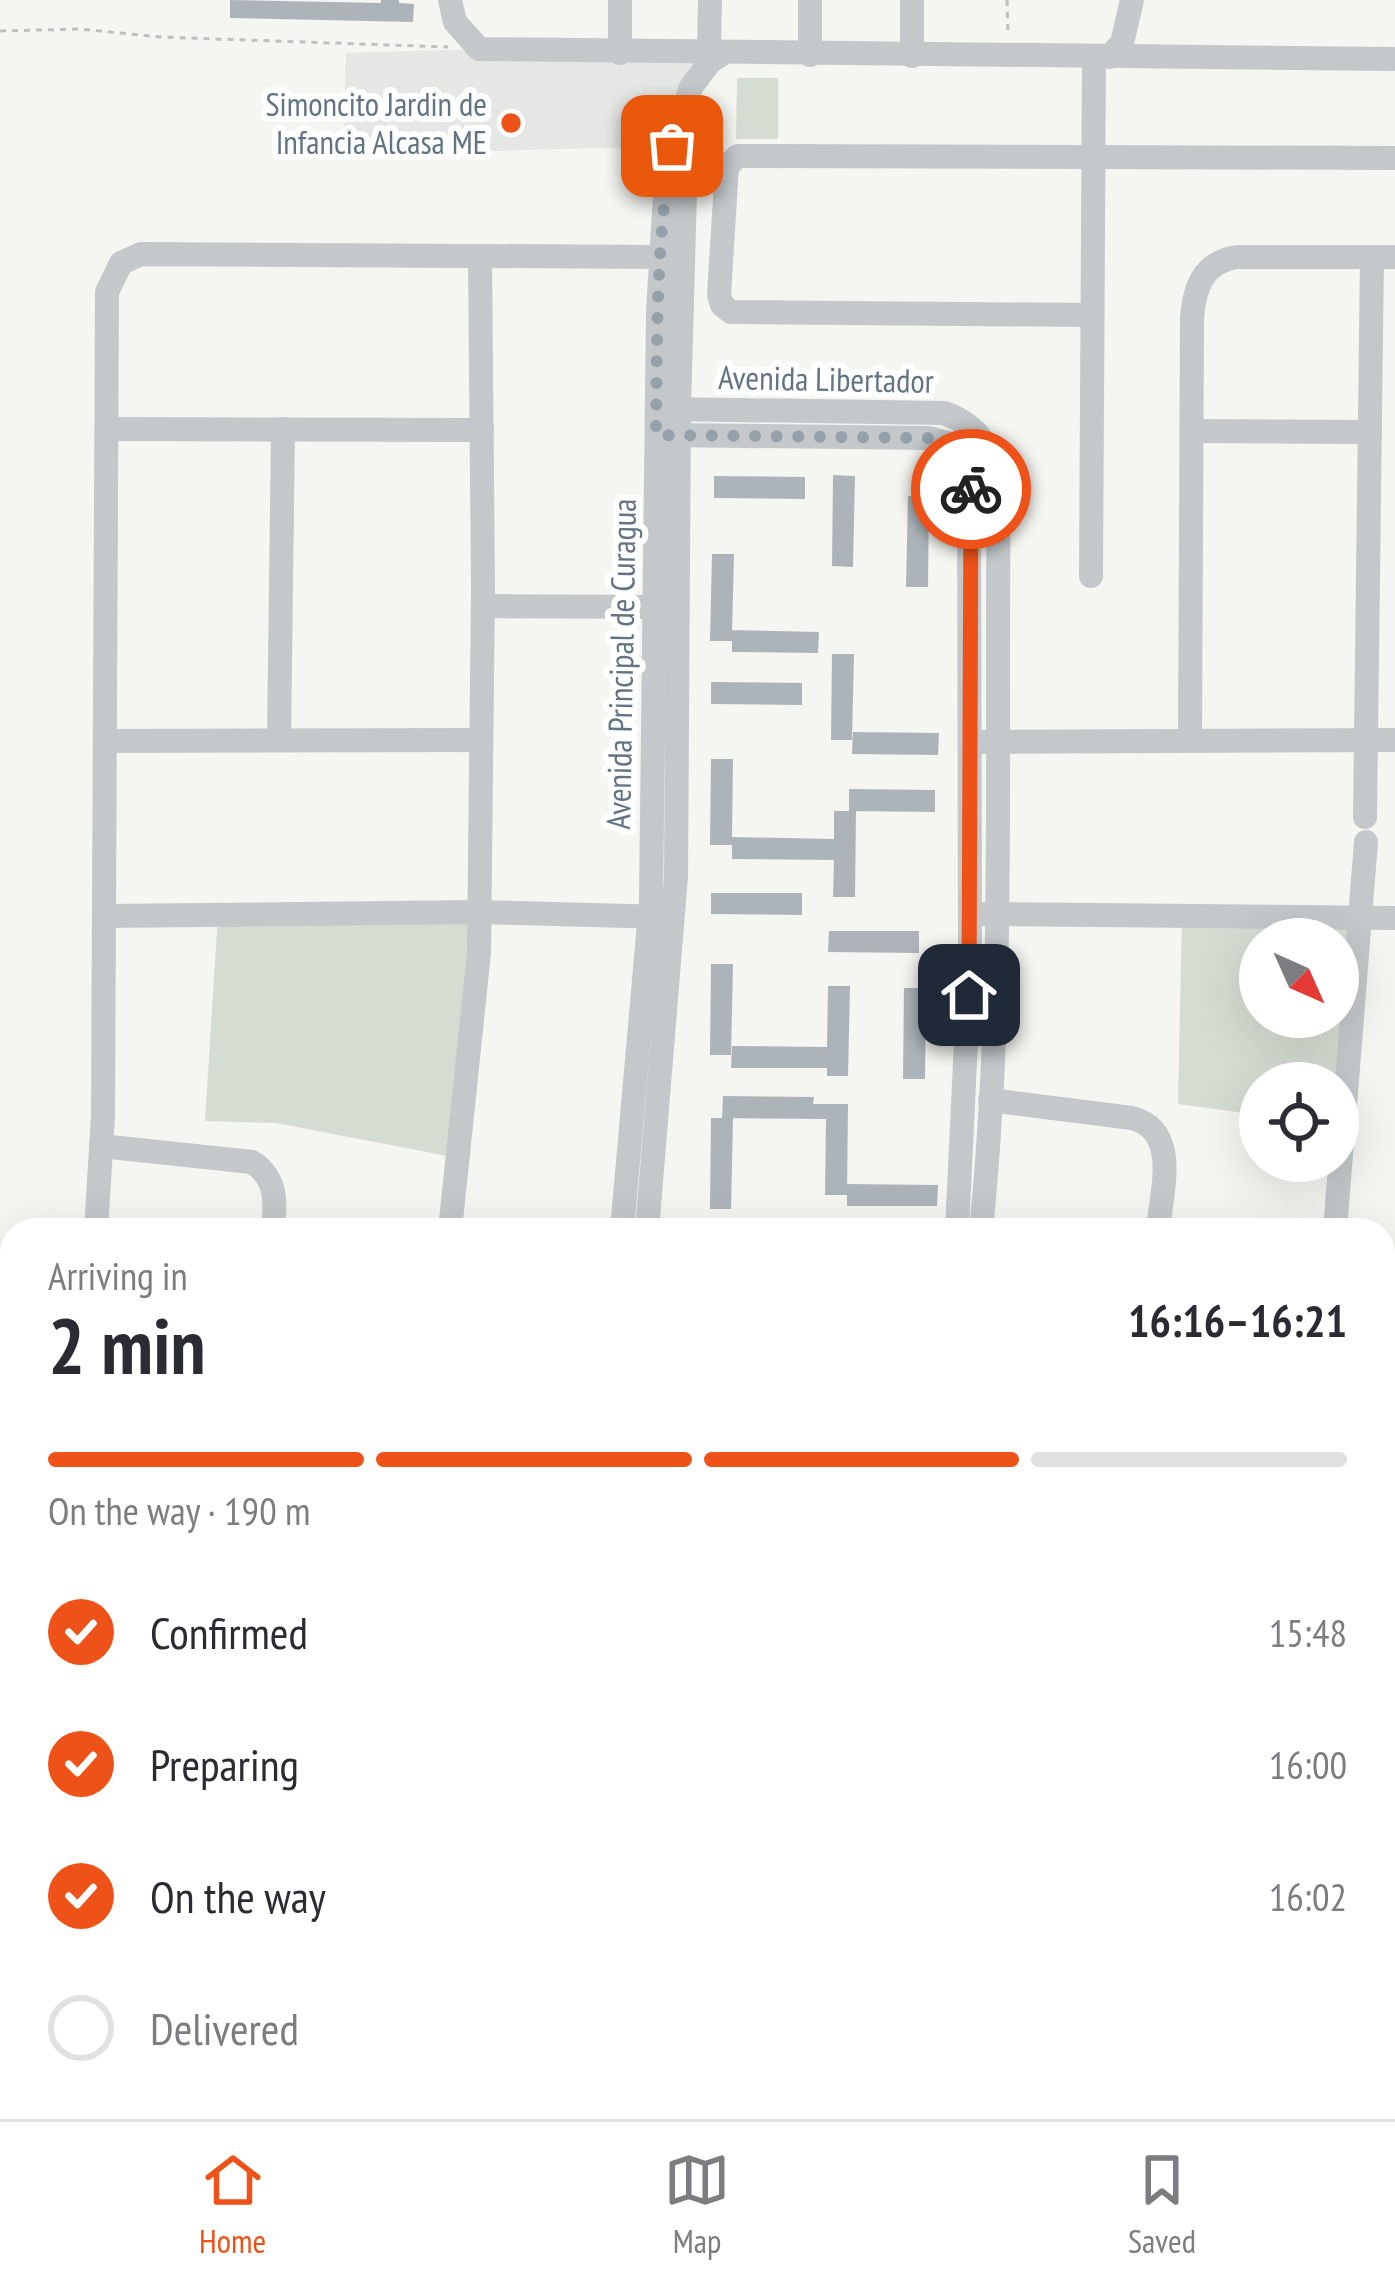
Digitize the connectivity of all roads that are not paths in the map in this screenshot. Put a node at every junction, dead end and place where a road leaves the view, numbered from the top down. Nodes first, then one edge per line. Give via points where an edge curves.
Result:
1 (450, 0) edge
2 (620, 0) edge
3 (710, 0) edge
4 (810, 0) edge
5 (912, 0) edge
6 (1132, 0) edge
7 (620, 52) junction
8 (716, 54) junction
9 (810, 55) junction
10 (912, 56) junction
11 (1101, 57) junction
12 (1395, 58) edge
13 (687, 101) junction
14 (1093, 158) junction
15 (1395, 158) edge
16 (480, 256) junction
17 (662, 257) junction
18 (1384, 257) edge
19 (1092, 315) junction
20 (668, 422) junction
21 (107, 429) junction
22 (284, 429) junction
23 (482, 430) junction
24 (1193, 431) junction
25 (1370, 432) junction
26 (1090, 576) dead end
27 (483, 606) junction
28 (656, 607) junction
29 (105, 740) junction
30 (279, 740) junction
31 (482, 740) junction
32 (1365, 740) junction
33 (1395, 740) edge
34 (1190, 741) junction
35 (983, 742) junction
36 (479, 912) junction
37 (983, 914) junction
38 (104, 916) junction
39 (662, 917) junction
40 (1362, 917) junction
41 (1395, 918) edge
42 (991, 1100) junction
43 (101, 1146) junction
44 (97, 1218) edge
45 (273, 1218) edge
46 (451, 1218) edge
47 (624, 1218) edge
48 (648, 1218) edge
49 (958, 1218) edge
50 (982, 1218) edge
51 (1158, 1218) edge
52 (1336, 1218) edge

1 - 7 street via 455,22 479,49
2 - 7 street
3 - 8 street
4 - 9 street
5 - 10 street
6 - 11 street via 1122,43
7 - 8 street
8 - 9 street
8 - 13 street, Avenida Principal de Curagua
9 - 10 street
10 - 11 street
11 - 12 street
11 - 14 street
13 - 17 street, Avenida Principal de Curagua via 670,158
13 - 20 street, Avenida Principal de Curagua
14 - 15 street
14 - 19 street
14 - 19 street via 738,156 724,175 719,296 737,314
16 - 17 street
16 - 21 street via 128,258 107,292
16 - 23 street
17 - 20 street, Avenida Principal de Curagua
18 - 24 street via 1237,257 1209,268 1193,302
18 - 25 street
19 - 26 street
20 - 28 street, Avenida Principal de Curagua
20 - 35 street, Avenida Libertador via 911,437 959,451 969,466
20 - 39 street, Avenida Principal de Curagua
21 - 22 street
21 - 29 street
22 - 23 street
22 - 30 street
23 - 27 street
24 - 25 street
24 - 34 street
25 - 32 street
27 - 28 street
27 - 31 street
28 - 39 street, Avenida Principal de Curagua
29 - 30 street
29 - 38 street
30 - 31 street
31 - 36 street
32 - 33 street
32 - 34 street
32 - 40 street
34 - 35 street
35 - 37 street, Avenida Libertador
36 - 38 street
36 - 39 street
36 - 46 street
37 - 40 street
37 - 42 street, Avenida Libertador
37 - 49 street, Avenida Libertador
38 - 43 street
39 - 47 street, Avenida Principal de Curagua
39 - 48 street, Avenida Principal de Curagua
40 - 41 street
40 - 52 street
42 - 50 street, Avenida Libertador
42 - 51 street via 1150,1126 1165,1159
43 - 44 street
43 - 45 street via 252,1162 273,1189

